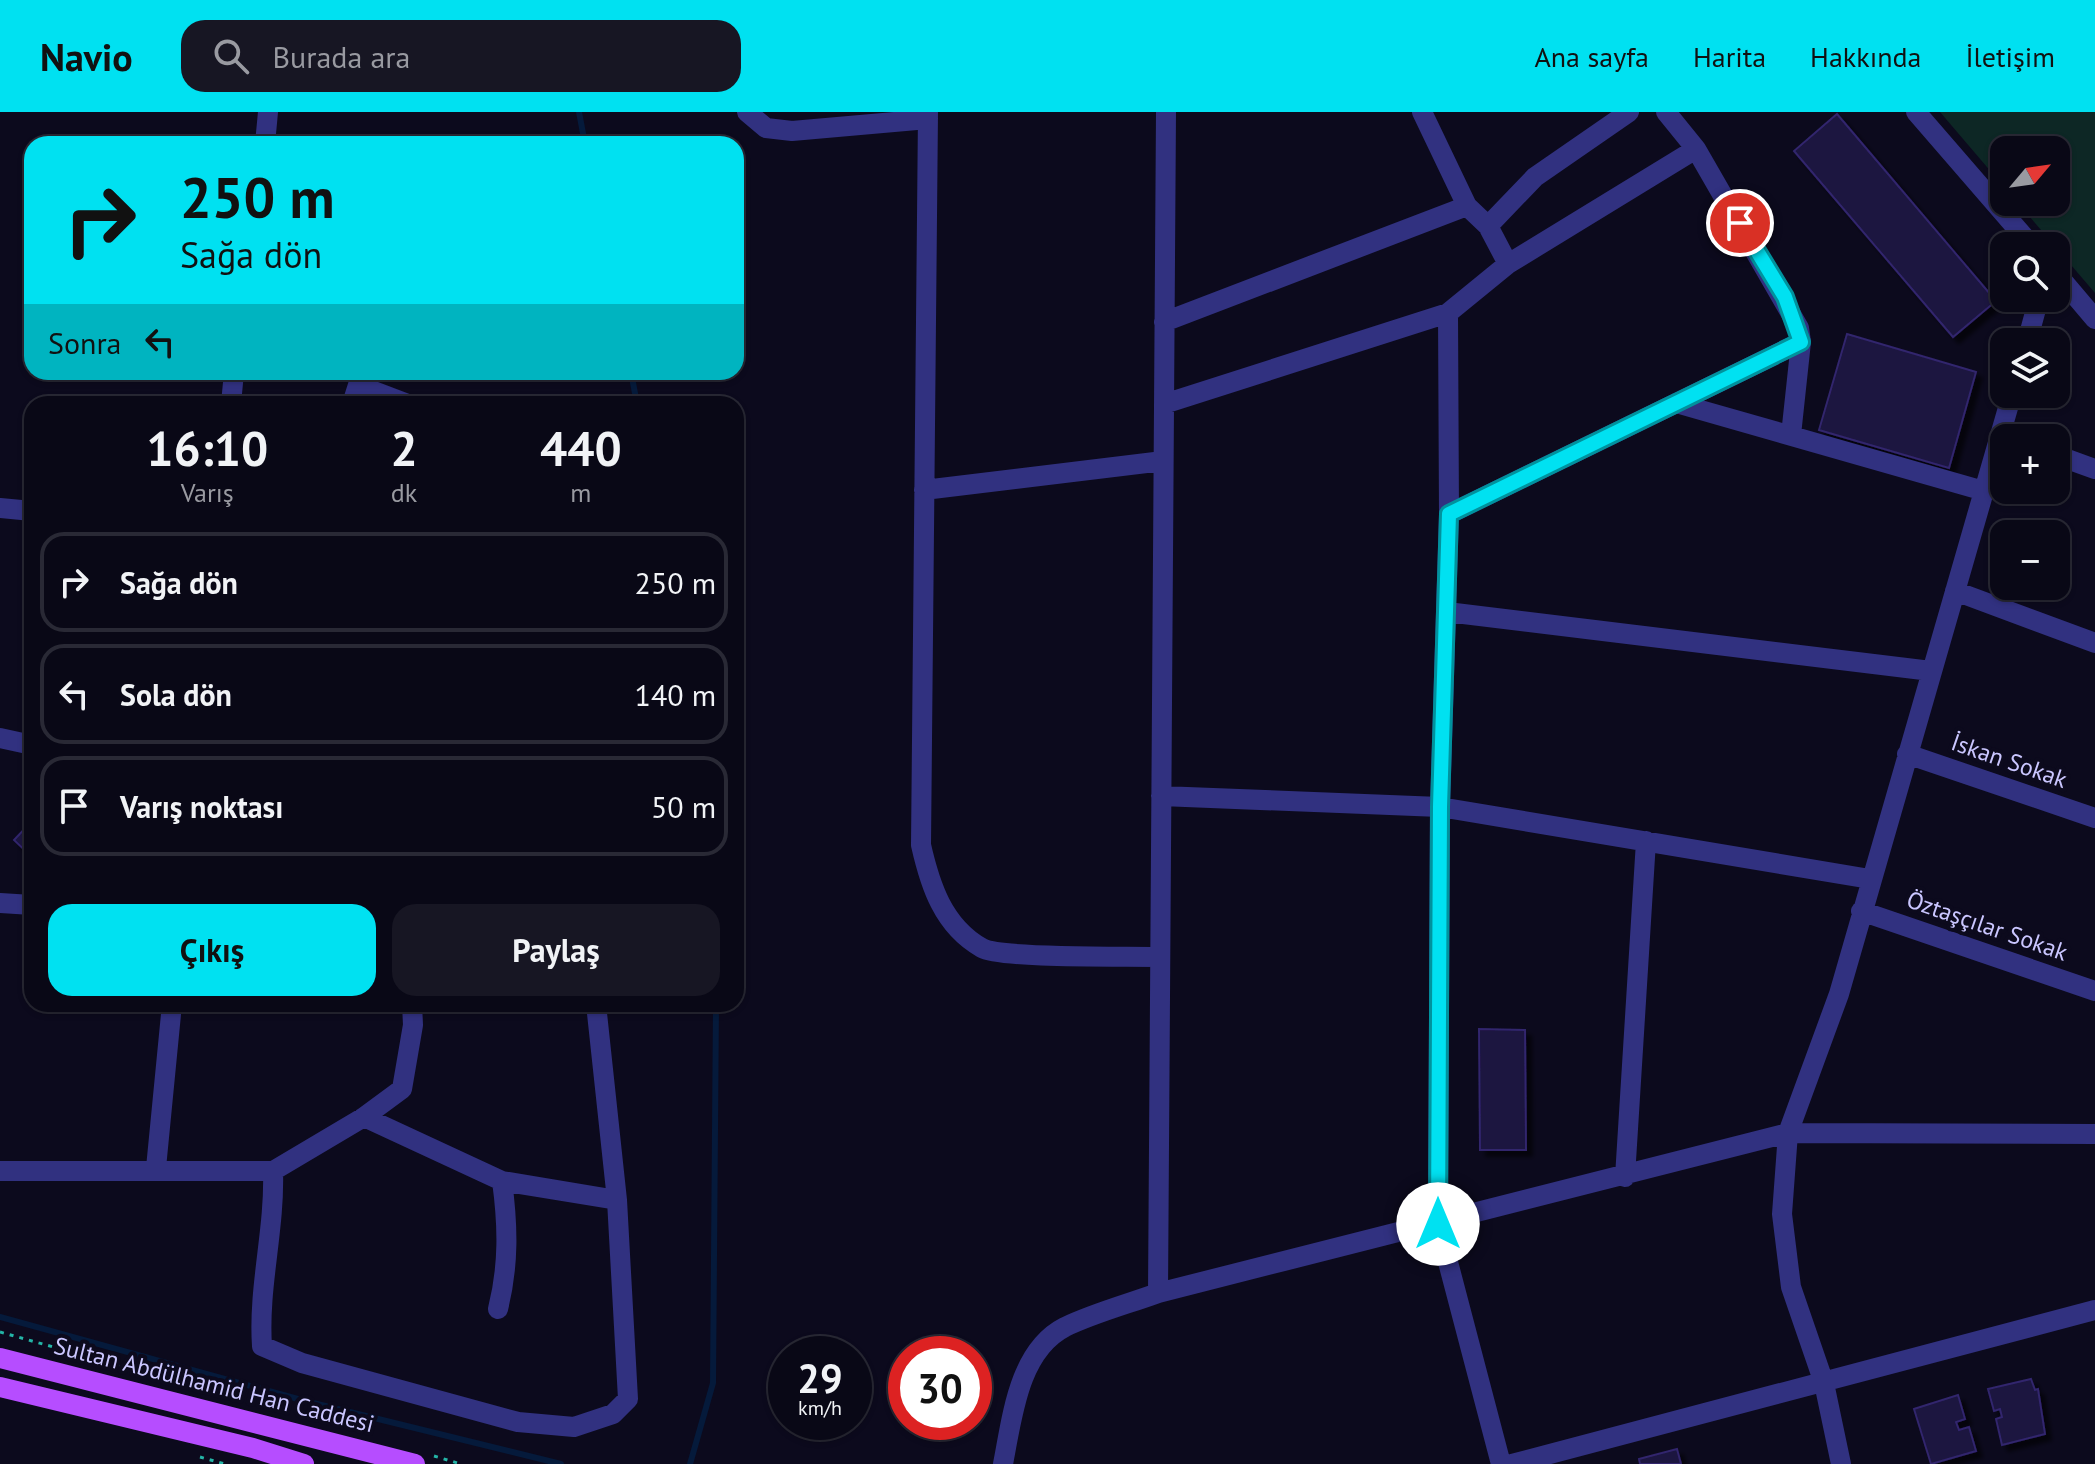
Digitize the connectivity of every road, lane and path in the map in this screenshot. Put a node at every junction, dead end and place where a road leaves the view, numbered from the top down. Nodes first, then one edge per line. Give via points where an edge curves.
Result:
1 (268, 112) edge
2 (747, 112) edge
3 (1166, 112) edge
4 (1422, 112) edge
5 (1629, 112) edge
6 (1666, 112) edge
7 (1916, 112) edge
8 (928, 115) edge
9 (266, 136) edge
10 (1696, 149) junction
11 (1467, 206) junction
12 (1488, 226) junction
13 (2020, 232) edge
14 (1508, 264) junction
15 (2070, 290) edge
16 (1448, 313) junction
17 (2095, 319) edge
18 (1164, 322) junction
19 (1801, 342) junction
20 (355, 396) edge
21 (387, 396) edge
22 (1676, 403) junction
23 (1164, 404) junction
24 (1791, 435) junction
25 (2070, 460) edge
26 (1163, 461) junction
27 (2095, 469) edge
28 (1990, 475) edge
29 (924, 490) junction
30 (1984, 491) junction
31 (24, 507) edge
32 (0, 508) edge
33 (1449, 514) junction
34 (1955, 591) junction
35 (1447, 612) junction
36 (2095, 643) edge
37 (1931, 671) junction
38 (0, 738) edge
39 (24, 743) edge
40 (1907, 754) junction
41 (1161, 796) junction
42 (1440, 807) junction
43 (2095, 818) edge
44 (1646, 841) junction
45 (1870, 879) junction
46 (0, 903) edge
47 (24, 904) edge
48 (1861, 911) junction
49 (1160, 957) junction
50 (2095, 991) edge
51 (171, 1012) edge
52 (412, 1012) edge
53 (597, 1012) edge
54 (364, 1117) junction
55 (1788, 1133) junction
56 (2095, 1134) edge
57 (156, 1168) junction
58 (0, 1171) edge
59 (273, 1171) junction
60 (1625, 1177) junction
61 (502, 1181) junction
62 (617, 1200) junction
63 (1438, 1224) junction
64 (1158, 1293) junction
65 (498, 1309) dead end
66 (2095, 1310) edge
67 (0, 1358) edge
68 (1824, 1383) junction
69 (0, 1387) edge
70 (304, 1464) edge
71 (415, 1464) edge
72 (1003, 1464) edge
73 (1501, 1464) edge
74 (1512, 1464) edge
75 (1841, 1464) edge

1 - 9 street
2 - 8 street via 766,128 792,131
3 - 18 street
4 - 11 street
5 - 12 street via 1535,177
6 - 10 street
7 - 13 street
8 - 29 street
10 - 14 street
10 - 19 street via 1785,297
11 - 12 street
11 - 18 street
12 - 14 street
14 - 16 street
15 - 17 street
16 - 23 street
16 - 33 street
18 - 23 street
19 - 22 street
19 - 24 street
20 - 21 street via 358,385
22 - 24 street
22 - 33 street
23 - 26 street
24 - 30 street
25 - 27 street
26 - 29 street
26 - 41 street
28 - 30 street
29 - 49 street via 921,845 940,906 984,949
30 - 34 street
31 - 32 street
33 - 35 street
34 - 36 street
34 - 37 street
35 - 37 street
35 - 42 street
37 - 40 street
38 - 39 street
40 - 43 street, İskan Sokak
40 - 45 street
41 - 42 street
41 - 49 street
42 - 44 street
42 - 63 street
44 - 45 street
44 - 60 street
45 - 48 street
46 - 47 street
48 - 50 street, Öztaşçılar Sokak
48 - 55 street via 1839,994
49 - 64 street
51 - 57 street
52 - 54 street via 402,1089
53 - 62 street
54 - 59 street
54 - 61 street
55 - 56 street
55 - 60 street
55 - 68 street via 1782,1214 1791,1287
57 - 58 street
57 - 59 street
59 - 62 street via 262,1346 302,1363 518,1422 574,1427 613,1414 628,1399
60 - 63 street
61 - 62 street
61 - 65 street via 508,1222 506,1276
63 - 64 street
63 - 73 street
64 - 72 street via 1062,1328 1035,1354 1017,1395
66 - 68 street
67 - 71 main road, Sultan Abdülhamid Han Caddesi
68 - 74 street
68 - 75 street
69 - 70 main road

